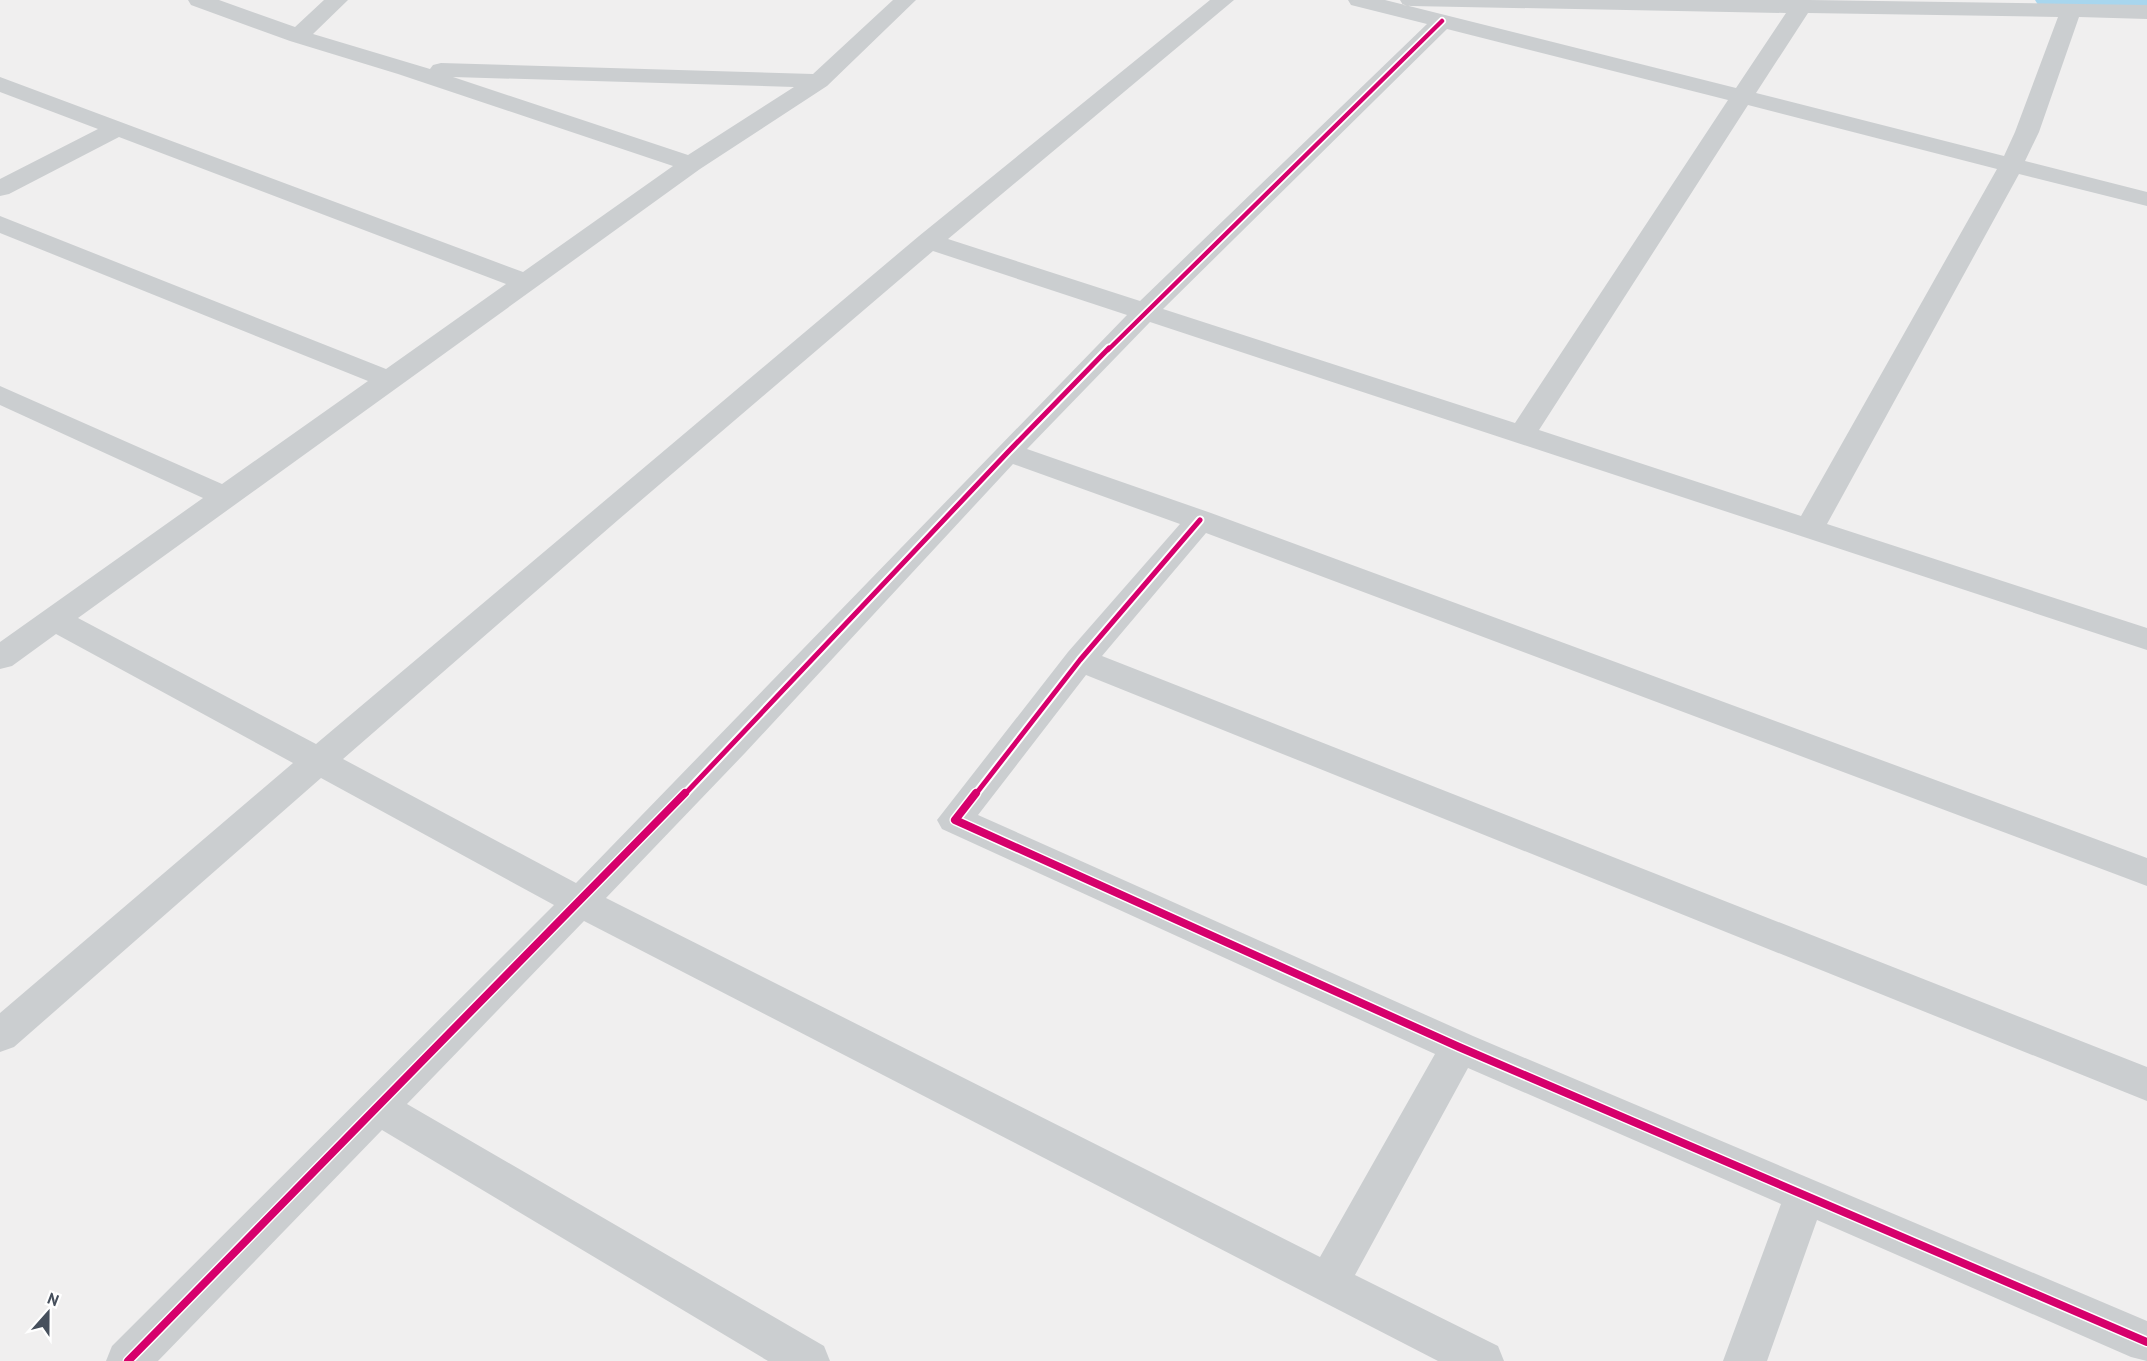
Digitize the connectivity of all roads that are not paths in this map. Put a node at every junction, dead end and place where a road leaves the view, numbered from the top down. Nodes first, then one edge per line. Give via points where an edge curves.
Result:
1 (200, 0) edge
2 (337, 0) edge
3 (905, 0) edge
4 (1223, 0) edge
5 (1359, 0) edge
6 (1403, 0) edge
7 (2002, 4) edge
8 (1802, 5) junction
9 (2071, 10) junction
10 (2147, 12) edge
11 (1442, 21) junction
12 (298, 36) junction
13 (406, 69) junction
14 (819, 81) junction
15 (0, 84) edge
16 (1743, 96) junction
17 (116, 129) junction
18 (691, 164) junction
19 (2011, 166) junction
20 (0, 189) edge
21 (2147, 199) edge
22 (0, 224) edge
23 (928, 242) junction
24 (526, 282) junction
25 (1146, 311) junction
26 (389, 380) junction
27 (0, 394) edge
28 (1522, 434) junction
29 (1008, 452) junction
30 (225, 497) junction
31 (1200, 520) junction
32 (1809, 529) junction
33 (56, 620) junction
34 (2147, 639) edge
35 (0, 658) edge
36 (1080, 660) junction
37 (319, 761) junction
38 (2147, 872) edge
39 (580, 902) junction
40 (0, 1036) edge
41 (1459, 1047) junction
42 (2147, 1084) edge
43 (377, 1107) junction
44 (1805, 1196) junction
45 (1328, 1283) junction
46 (2147, 1342) edge
47 (129, 1361) edge
48 (808, 1361) edge
49 (1482, 1361) edge
50 (1746, 1361) edge

1 - 12 street
2 - 12 street
3 - 14 street
4 - 23 street
5 - 11 street
6 - 8 street
7 - 8 street
7 - 9 street
8 - 16 street
9 - 10 street
9 - 19 street
11 - 16 street
11 - 25 street
12 - 13 street
13 - 14 street
13 - 18 street
14 - 18 street
15 - 17 street
16 - 19 street
16 - 28 street
17 - 20 street
17 - 24 street
18 - 24 street
19 - 21 street
19 - 32 street
22 - 26 street
23 - 25 street
23 - 37 street
24 - 26 street
25 - 28 street
25 - 29 street
26 - 30 street
27 - 30 street
28 - 32 street
29 - 31 street
29 - 39 street
30 - 33 street
31 - 36 street
31 - 38 street
32 - 34 street
33 - 35 street
33 - 37 street
36 - 41 street via 955,820
36 - 42 street
37 - 39 street
37 - 40 street
39 - 43 street
39 - 45 street
41 - 44 street
41 - 45 street
43 - 47 street
43 - 48 street
44 - 46 street
44 - 50 street
45 - 49 street

